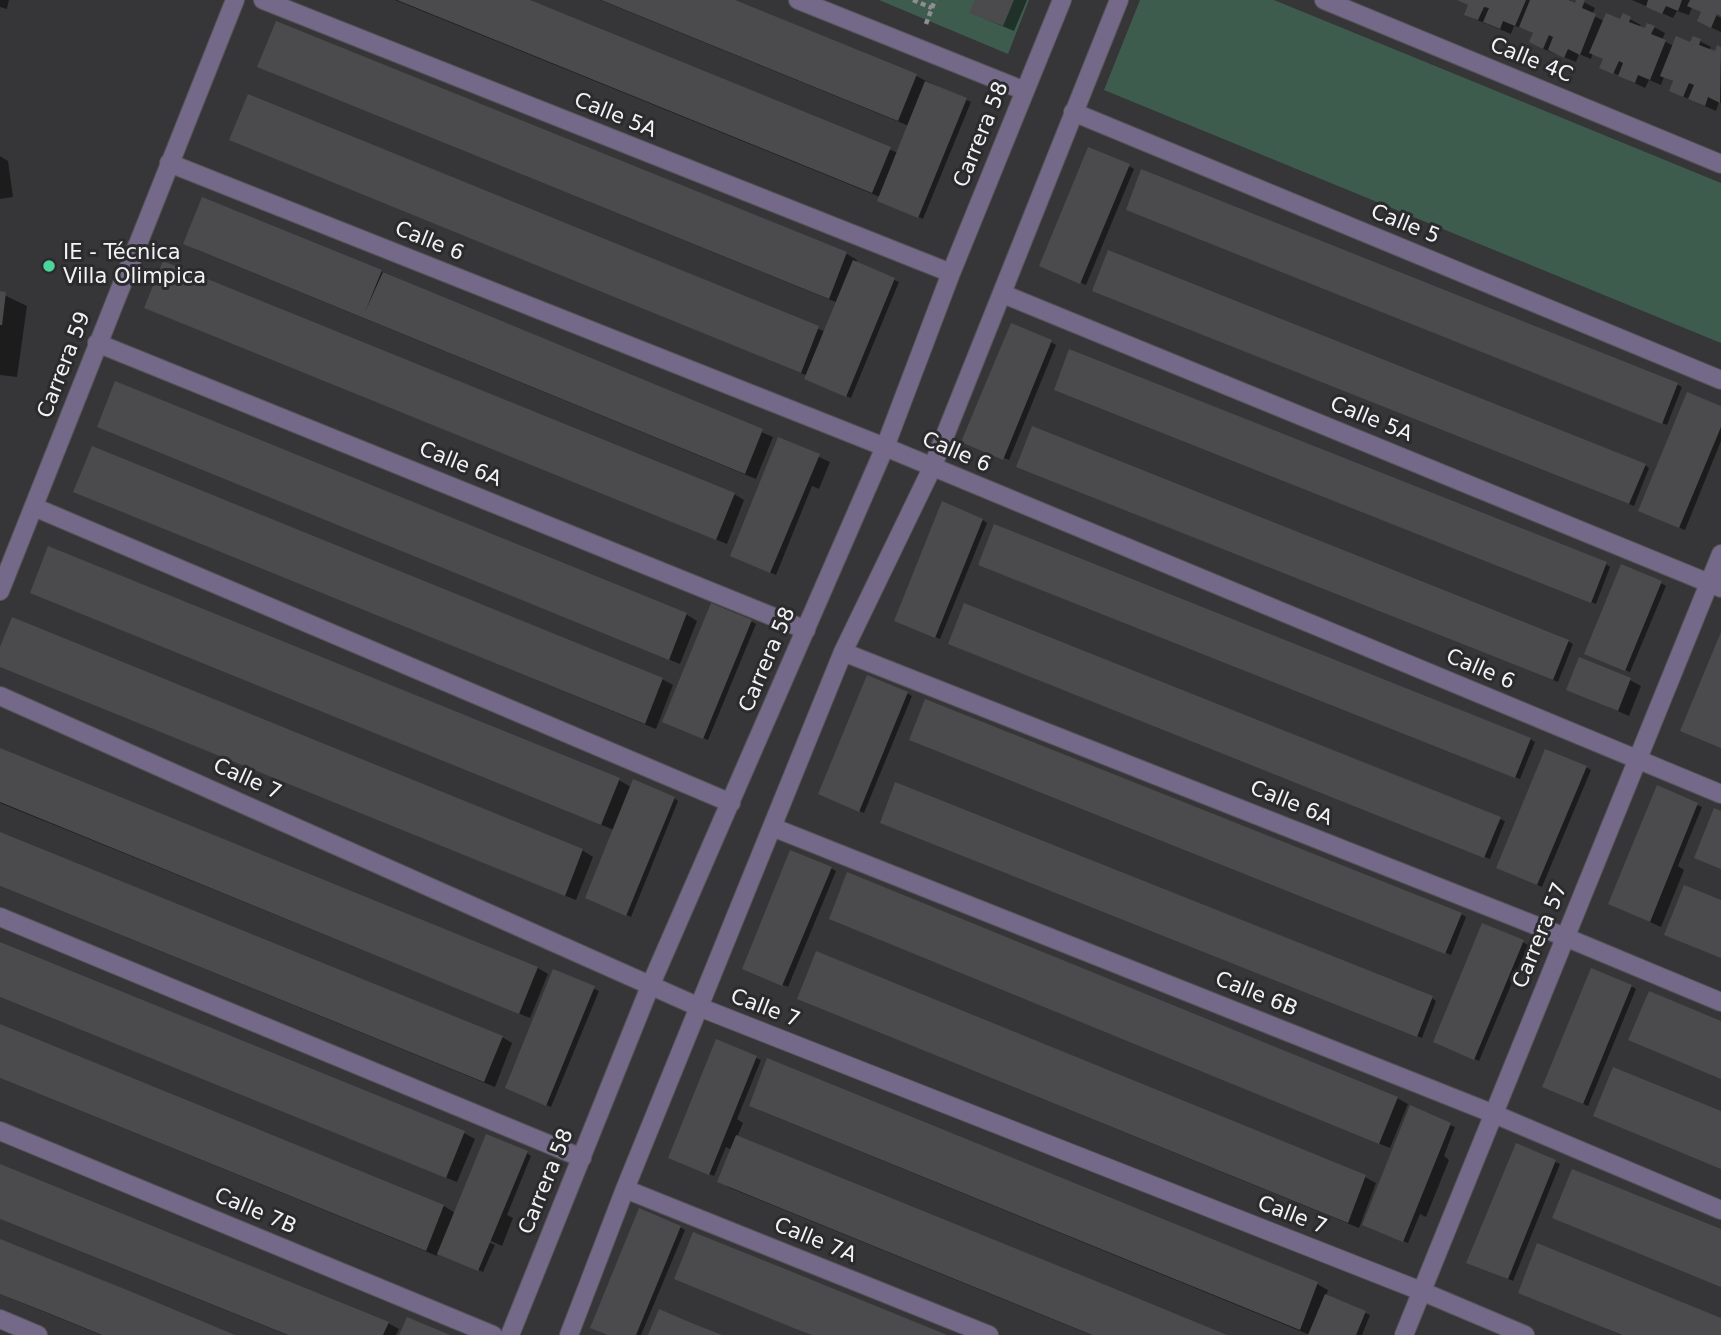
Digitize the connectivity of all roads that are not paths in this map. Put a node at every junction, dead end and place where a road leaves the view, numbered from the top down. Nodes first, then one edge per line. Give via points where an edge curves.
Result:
1 (235, 0) edge
2 (263, 0) edge
3 (798, 0) edge
4 (1062, 0) edge
5 (1119, 0) edge
6 (1324, 0) edge
7 (1025, 90) junction
8 (1073, 112) junction
9 (169, 163) junction
10 (1721, 164) edge
11 (951, 273) junction
12 (1003, 294) junction
13 (97, 343) junction
14 (1721, 380) edge
15 (885, 447) junction
16 (932, 468) junction
17 (34, 507) junction
18 (1721, 554) edge
19 (1715, 586) edge
20 (0, 591) edge
21 (806, 630) junction
22 (843, 652) junction
23 (0, 696) edge
24 (1637, 760) junction
25 (1721, 793) edge
26 (731, 803) junction
27 (772, 827) junction
28 (0, 917) edge
29 (1565, 937) junction
30 (652, 984) junction
31 (1721, 1002) edge
32 (699, 1007) junction
33 (1494, 1114) junction
34 (0, 1130) edge
35 (582, 1158) junction
36 (625, 1189) junction
37 (1721, 1210) edge
38 (1421, 1292) junction
39 (0, 1319) edge
40 (38, 1335) edge
41 (493, 1335) edge
42 (510, 1335) edge
43 (569, 1335) edge
44 (989, 1335) edge
45 (1404, 1335) edge
46 (1525, 1335) edge

1 - 9 street, Carrera 59
2 - 11 street, Calle 5A
3 - 7 street
4 - 7 street, Carrera 58
5 - 8 street
6 - 10 street, Calle 4C
7 - 11 street, Carrera 58
8 - 12 street
8 - 14 street, Calle 5
9 - 13 street, Carrera 59
9 - 15 street, Calle 6
11 - 15 street, Carrera 58
12 - 16 street
12 - 19 street, Calle 5A
13 - 17 street, Carrera 59
13 - 21 street, Calle 6A
15 - 16 street, Calle 6
15 - 21 street, Carrera 58
16 - 22 street
16 - 24 street, Calle 6
17 - 20 street, Carrera 59
17 - 26 street
18 - 19 street, Carrera 57
19 - 24 street, Carrera 57
21 - 26 street, Carrera 58
22 - 27 street
22 - 29 street, Calle 6A
23 - 30 street, Calle 7
24 - 25 street, Calle 6
24 - 29 street, Carrera 57
26 - 30 street, Carrera 58
27 - 32 street
27 - 33 street, Calle 6B
28 - 35 street
29 - 31 street, Calle 6A
29 - 33 street, Carrera 57
30 - 32 street, Calle 7
30 - 35 street, Carrera 58
32 - 36 street
32 - 38 street, Calle 7
33 - 37 street, Calle 6B
33 - 38 street, Carrera 57
34 - 41 street, Calle 7B
35 - 42 street, Carrera 58
36 - 43 street
36 - 44 street, Calle 7A
38 - 45 street, Carrera 57
38 - 46 street, Calle 7
39 - 40 street

